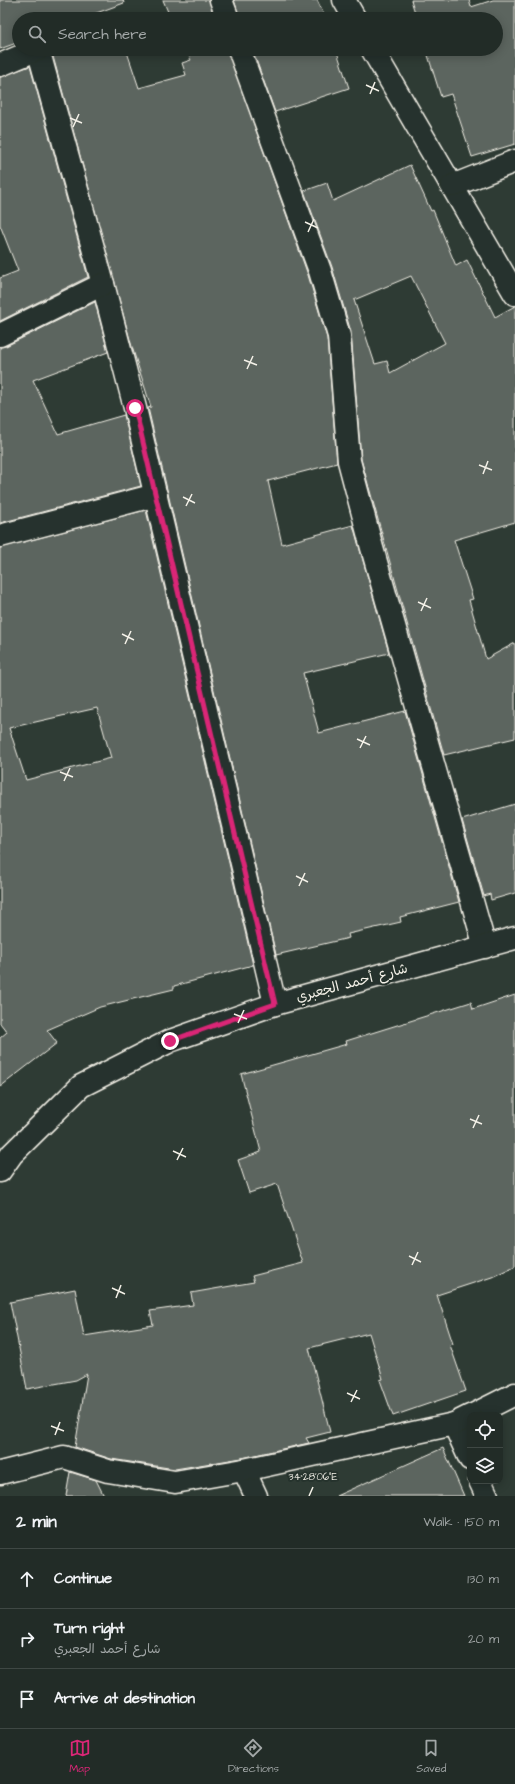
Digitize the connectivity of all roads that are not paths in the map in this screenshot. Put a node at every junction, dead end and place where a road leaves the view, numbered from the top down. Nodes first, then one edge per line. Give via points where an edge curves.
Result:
1 (221, 0) edge
2 (344, 0) edge
3 (225, 12) edge
4 (351, 12) edge
5 (21, 56) edge
6 (40, 56) edge
7 (242, 56) edge
8 (376, 56) edge
9 (0, 65) edge
10 (515, 161) edge
11 (452, 186) junction
12 (103, 284) junction
13 (515, 294) edge
14 (0, 335) edge
15 (156, 495) junction
16 (0, 536) edge
17 (515, 938) edge
18 (485, 947) junction
19 (275, 1004) junction
20 (0, 1171) edge
21 (515, 1394) edge
22 (466, 1418) edge
23 (469, 1448) edge
24 (244, 1470) junction
25 (0, 1473) edge
26 (481, 1484) edge
27 (256, 1496) edge
28 (486, 1496) edge

1 - 3 street
2 - 4 street
5 - 9 street
6 - 12 street
7 - 18 street via 320,271 339,336 349,461
8 - 11 street
10 - 11 street
11 - 13 street
12 - 14 street
12 - 15 street
15 - 16 street
15 - 19 street
17 - 18 street, شارع أحمد الجعبري
18 - 19 street, شارع أحمد الجعبري
19 - 20 street, شارع أحمد الجعبري via 170,1041 81,1086 12,1154
21 - 22 street
22 - 23 street
22 - 24 street
24 - 25 street via 175,1482 108,1471 64,1457
24 - 27 street
26 - 28 street

